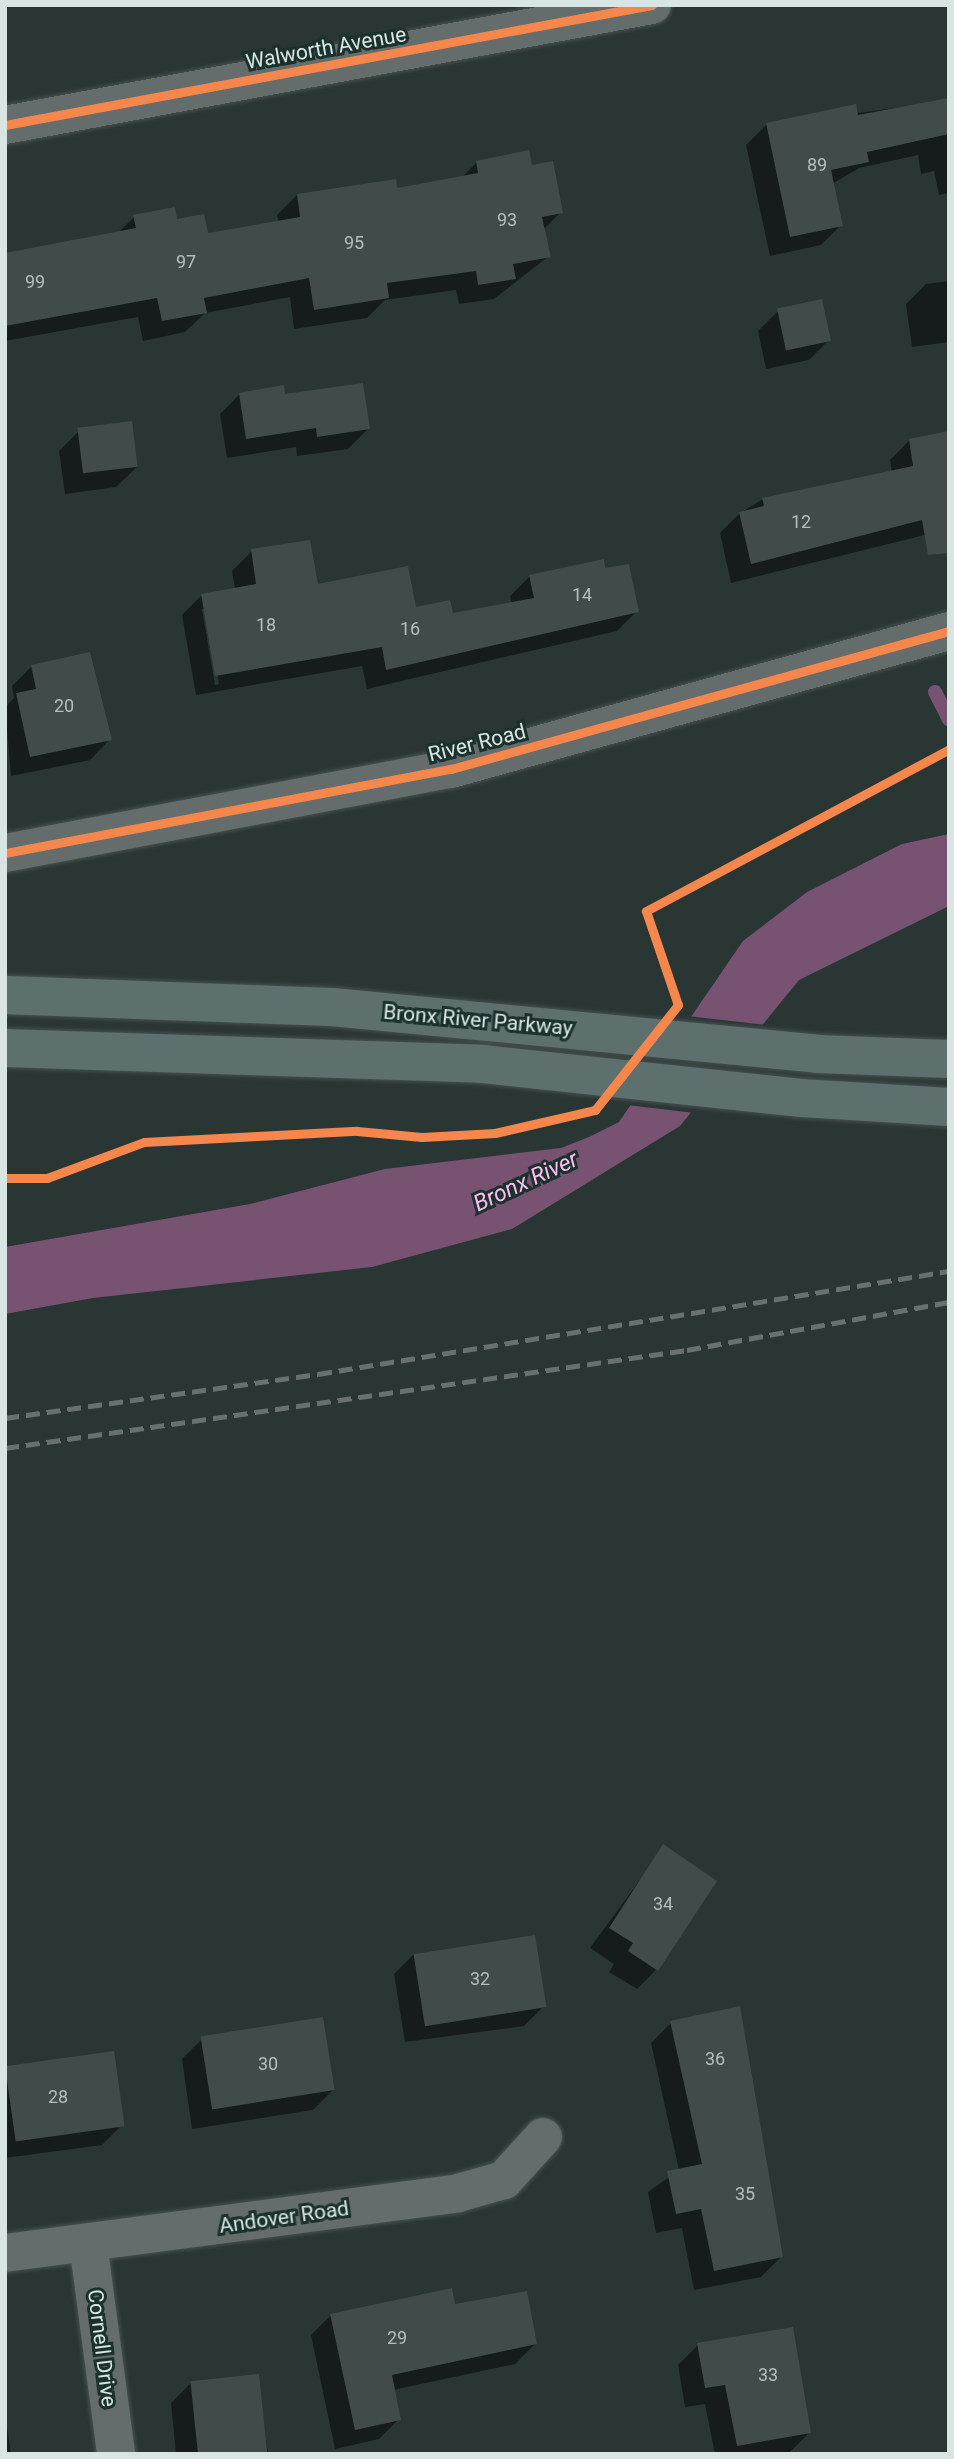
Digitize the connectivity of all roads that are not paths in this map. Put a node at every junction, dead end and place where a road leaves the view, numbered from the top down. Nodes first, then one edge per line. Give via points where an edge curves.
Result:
1 (652, 5) edge
2 (5, 125) edge
3 (949, 631) edge
4 (5, 853) edge
5 (5, 995) edge
6 (5, 1048) edge
7 (949, 1059) edge
8 (949, 1107) edge
9 (543, 2137) dead end
10 (88, 2243) junction
11 (5, 2253) edge
12 (116, 2454) edge

1 - 2 street, Walworth Avenue
3 - 4 street, River Road via 451,769
5 - 7 highway, Bronx River Parkway via 332,1007 750,1047
6 - 8 highway, Bronx River Parkway via 400,1059
9 - 10 street, Andover Road via 504,2180 458,2193
10 - 11 street, Andover Road
10 - 12 street, Cornell Drive

